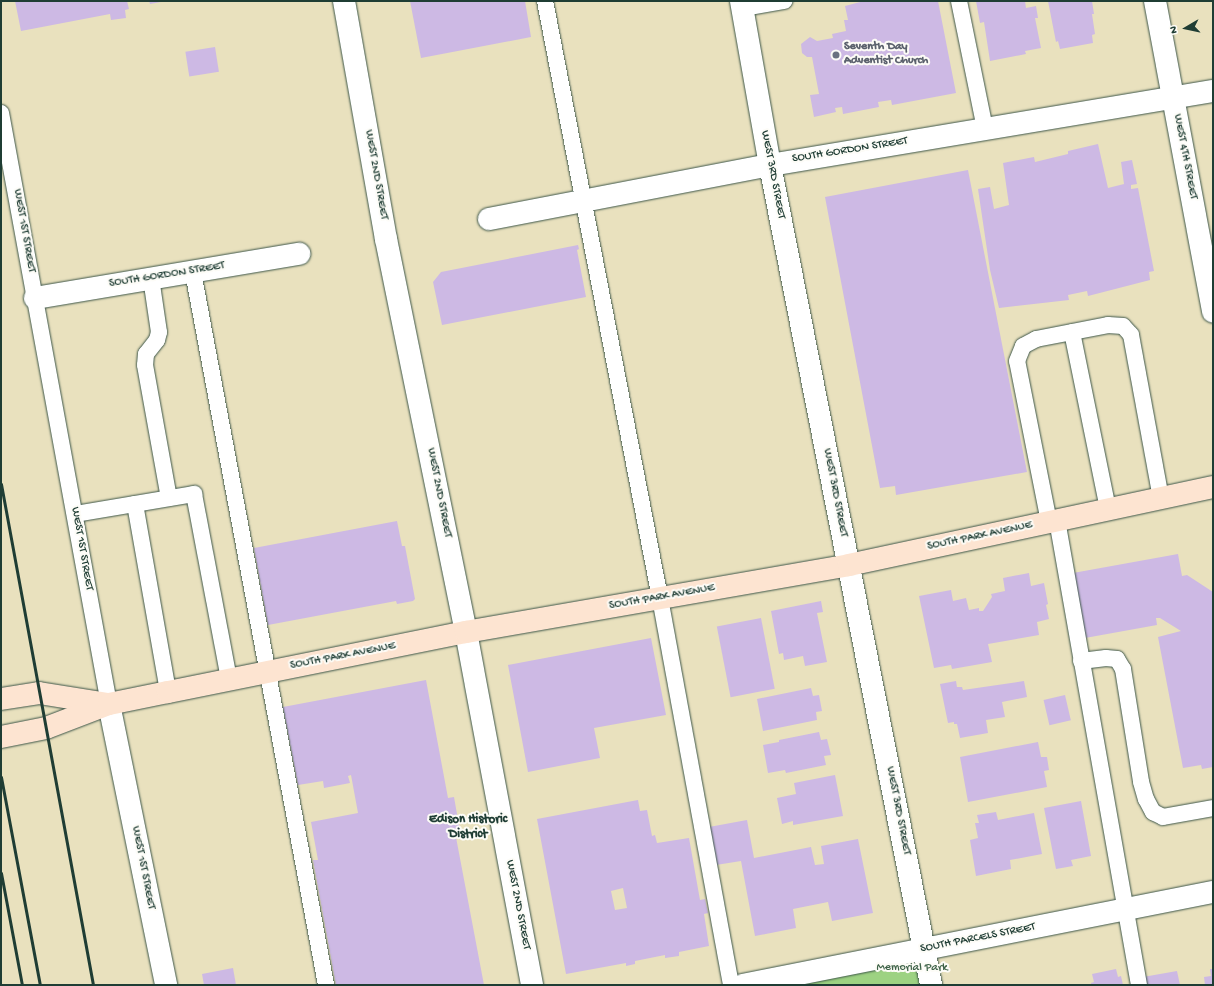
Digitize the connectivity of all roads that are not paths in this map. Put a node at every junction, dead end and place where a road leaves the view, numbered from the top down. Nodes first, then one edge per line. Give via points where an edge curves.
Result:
1 (344, 1) edge
2 (545, 1) edge
3 (784, 1) edge
4 (959, 1) edge
5 (1155, 1) edge
6 (742, 5) edge
7 (1213, 91) edge
8 (1173, 97) junction
9 (1, 113) edge
10 (985, 129) junction
11 (770, 165) junction
12 (583, 200) junction
13 (489, 219) dead end
14 (299, 254) dead end
15 (193, 272) junction
16 (151, 278) junction
17 (35, 298) junction
18 (1213, 312) edge
19 (1072, 332) junction
20 (1213, 487) edge
21 (169, 498) junction
22 (1161, 498) junction
23 (135, 504) junction
24 (1108, 509) junction
25 (75, 514) junction
26 (1053, 521) junction
27 (849, 565) junction
28 (660, 598) junction
29 (466, 632) junction
30 (1081, 661) junction
31 (267, 672) junction
32 (229, 680) junction
33 (168, 692) junction
34 (1, 699) edge
35 (109, 704) junction
36 (1, 737) edge
37 (1213, 808) edge
38 (1213, 892) edge
39 (1126, 909) junction
40 (924, 950) junction
41 (166, 985) edge
42 (326, 985) edge
43 (532, 985) edge
44 (731, 985) edge
45 (743, 985) edge
46 (931, 985) edge
47 (1139, 985) edge

1 - 29 street, WEST 2ND STREET via 386,239
2 - 12 lane
3 - 6 lane
4 - 10 lane
5 - 8 street, WEST 4TH STREET
6 - 11 street, WEST 3RD STREET
7 - 8 street, SOUTH GORDON STREET
8 - 10 street, SOUTH GORDON STREET
8 - 18 street, WEST 4TH STREET
9 - 17 lane, WEST 1ST STREET
10 - 11 street, SOUTH GORDON STREET
11 - 12 street, SOUTH GORDON STREET
11 - 27 street, WEST 3RD STREET
12 - 13 street, SOUTH GORDON STREET
12 - 28 lane
14 - 15 street, SOUTH GORDON STREET
15 - 16 street, SOUTH GORDON STREET
15 - 31 lane
16 - 17 street, SOUTH GORDON STREET
16 - 21 lane via 159,332 157,340 146,354 145,366
17 - 25 lane, WEST 1ST STREET
19 - 22 lane via 1108,325 1123,326 1131,335
19 - 24 lane
19 - 26 lane via 1036,339 1023,346 1017,361
20 - 22 street, SOUTH PARK AVENUE
21 - 23 lane
21 - 32 lane via 194,494
22 - 24 street, SOUTH PARK AVENUE
23 - 25 lane
23 - 33 lane
24 - 26 street, SOUTH PARK AVENUE
25 - 35 lane, WEST 1ST STREET
26 - 27 street, SOUTH PARK AVENUE
26 - 30 lane
27 - 28 street, SOUTH PARK AVENUE
27 - 40 street, WEST 3RD STREET
28 - 29 street, SOUTH PARK AVENUE
28 - 44 lane
29 - 31 street, SOUTH PARK AVENUE
29 - 43 street, WEST 2ND STREET
30 - 37 lane via 1117,659 1123,669 1141,782 1153,812 1163,817
30 - 39 lane
31 - 32 street, SOUTH PARK AVENUE
31 - 42 lane
32 - 33 street, SOUTH PARK AVENUE
33 - 35 street, SOUTH PARK AVENUE
34 - 35 street via 40,693
35 - 36 street via 46,728
35 - 41 street, WEST 1ST STREET
38 - 39 street, SOUTH PARCELS STREET
39 - 40 street, SOUTH PARCELS STREET
39 - 47 lane
40 - 45 street, SOUTH PARCELS STREET
40 - 46 street, WEST 3RD STREET

